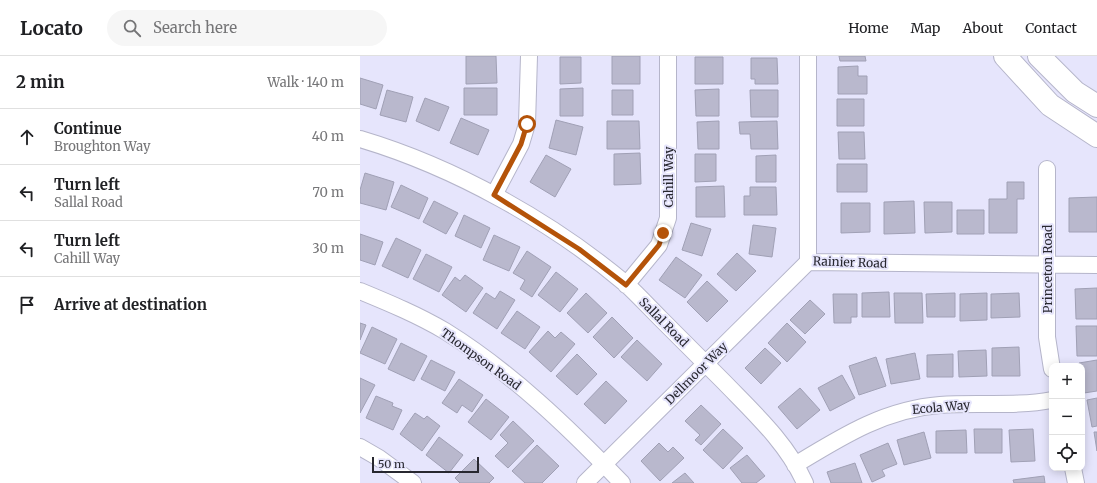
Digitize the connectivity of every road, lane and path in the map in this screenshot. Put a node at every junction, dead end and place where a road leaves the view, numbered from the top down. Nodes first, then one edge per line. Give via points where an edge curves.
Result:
1 (529, 56) edge
2 (668, 56) edge
3 (808, 56) edge
4 (1005, 56) edge
5 (1038, 56) edge
6 (1097, 106) edge
7 (1097, 136) edge
8 (360, 139) edge
9 (1047, 168) dead end
10 (494, 195) junction
11 (808, 262) junction
12 (1047, 265) junction
13 (1097, 265) edge
14 (626, 285) junction
15 (360, 291) edge
16 (706, 363) junction
17 (1051, 363) edge
18 (1049, 400) edge
19 (360, 447) edge
20 (604, 465) junction
21 (796, 465) junction
22 (1073, 471) edge
23 (413, 483) edge
24 (585, 483) edge
25 (622, 483) edge
26 (805, 483) edge
27 (1076, 483) edge

1 - 10 street via 527,124 521,144
2 - 14 street, Cahill Way via 668,218 659,245
3 - 11 street, Rainier Road
4 - 7 main road via 1050,105
5 - 6 main road via 1075,92
8 - 10 street, Sallal Road via 434,166
9 - 12 street, Princeton Road
10 - 14 street, Sallal Road via 579,249
11 - 12 street, Rainier Road
11 - 16 street, Dellmoor Way
12 - 13 street, Rainier Road
12 - 17 street, Princeton Road via 1047,337
14 - 16 street, Sallal Road
15 - 20 street, Thompson Road via 444,331 493,364 538,402
16 - 20 street, Dellmoor Way
16 - 21 street, Sallal Road via 774,434
18 - 21 street, Ecola Way via 1025,404 941,405 910,409 860,427
19 - 23 street
20 - 24 street, Dellmoor Way
20 - 25 street, Thompson Road
21 - 26 street, Sallal Road
22 - 27 street

